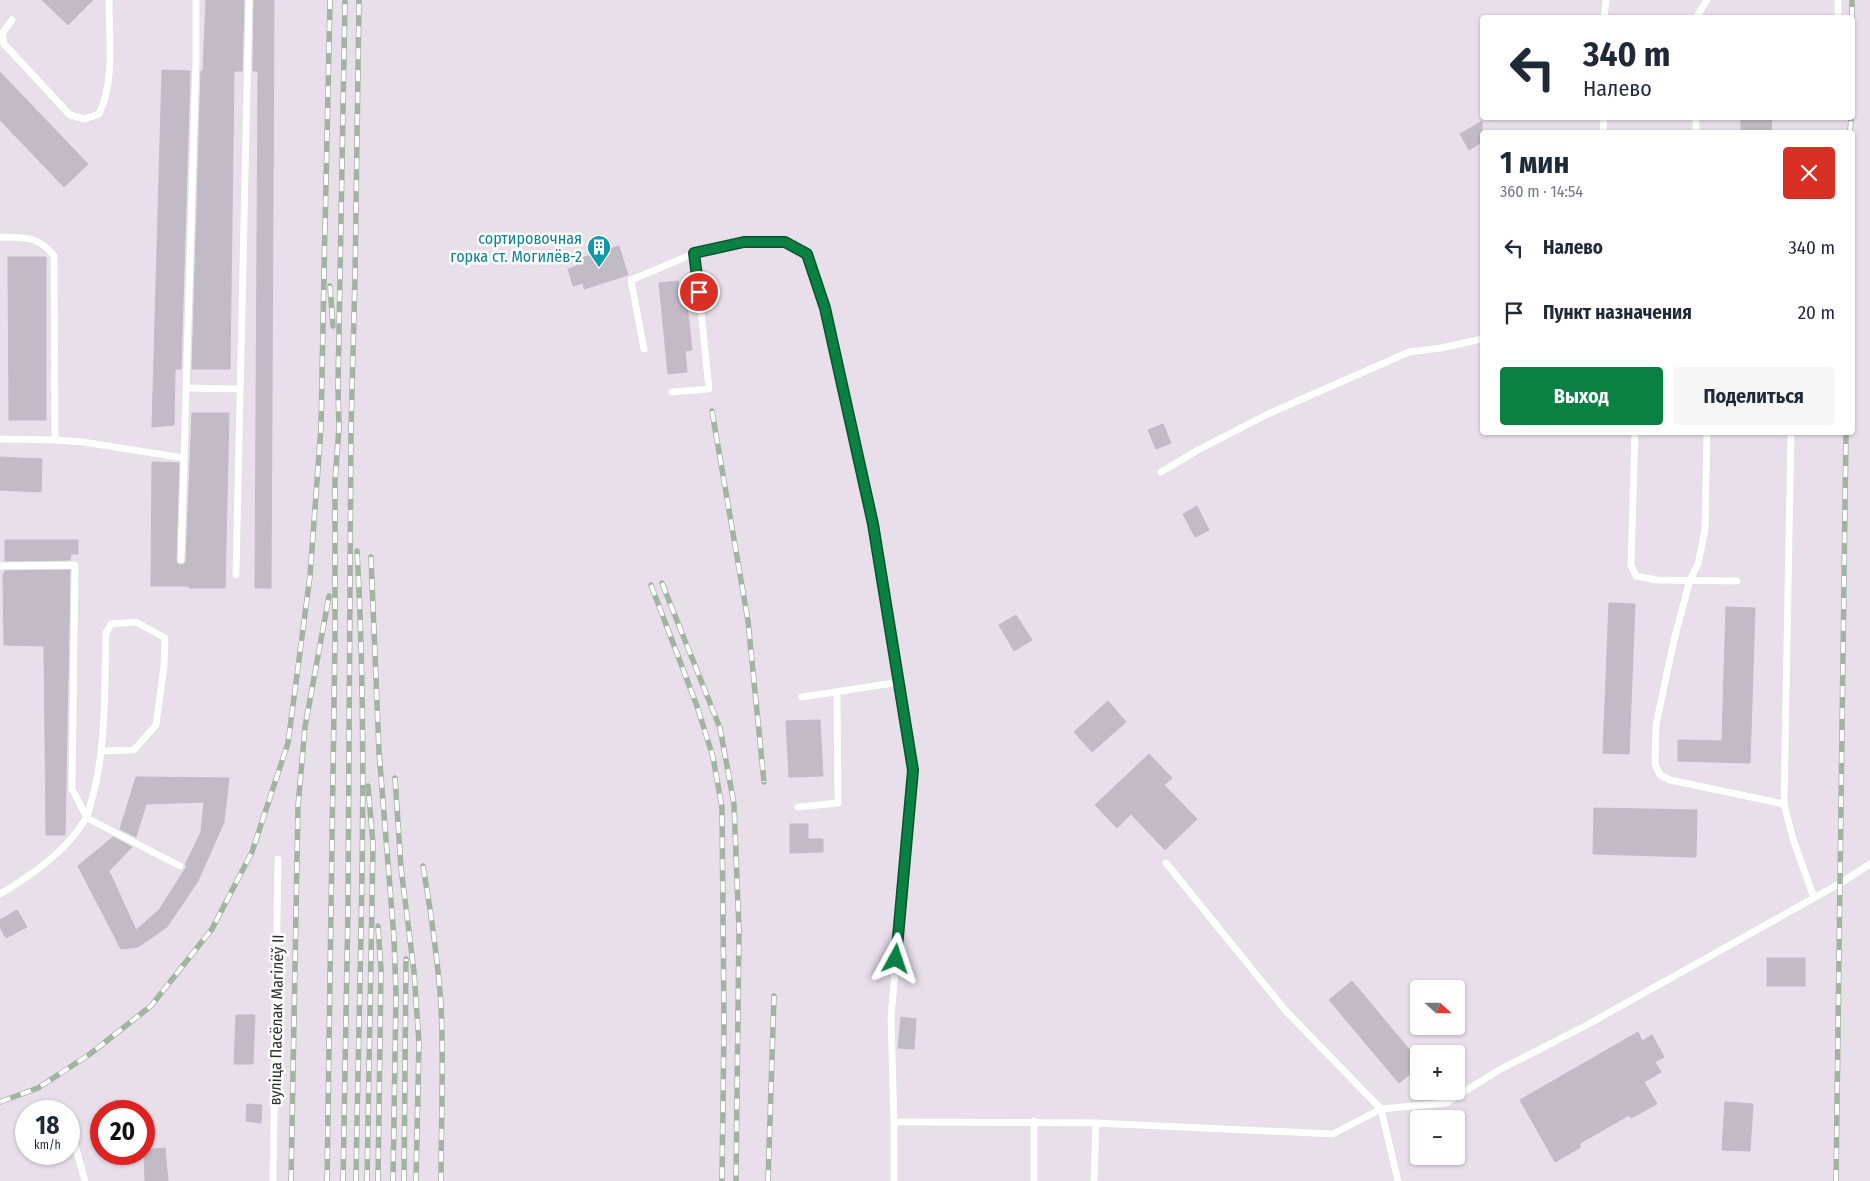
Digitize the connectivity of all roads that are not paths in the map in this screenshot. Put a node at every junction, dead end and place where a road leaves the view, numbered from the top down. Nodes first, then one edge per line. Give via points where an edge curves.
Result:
1 (110, 0) edge
2 (196, 0) edge
3 (249, 0) edge
4 (1606, 0) edge
5 (1707, 0) edge
6 (1838, 0) edge
7 (1604, 15) edge
8 (1698, 15) edge
9 (1838, 15) edge
10 (12, 20) dead end
11 (0, 237) edge
12 (694, 253) junction
13 (1480, 340) edge
14 (644, 349) dead end
15 (186, 388) junction
16 (239, 389) junction
17 (672, 392) dead end
18 (1635, 435) edge
19 (1707, 435) edge
20 (1791, 435) edge
21 (0, 439) edge
22 (55, 440) junction
23 (184, 458) junction
24 (1162, 472) dead end
25 (181, 560) dead end
26 (0, 566) edge
27 (236, 575) dead end
28 (1690, 580) junction
29 (1737, 581) dead end
30 (900, 682) junction
31 (837, 692) junction
32 (802, 697) dead end
33 (102, 752) junction
34 (1784, 804) junction
35 (798, 807) dead end
36 (86, 818) junction
37 (278, 859) dead end
38 (1166, 863) dead end
39 (1870, 864) edge
40 (180, 866) dead end
41 (0, 894) edge
42 (1814, 898) junction
43 (1381, 1109) junction
44 (894, 1122) junction
45 (1034, 1122) junction
46 (1096, 1123) junction
47 (80, 1161) edge
48 (85, 1181) edge
49 (274, 1181) edge
50 (894, 1181) edge
51 (1034, 1181) edge
52 (1094, 1181) edge
53 (1398, 1181) edge

1 - 10 lane via 105,103 99,114 85,119 70,115 4,44 2,34
2 - 15 lane
3 - 16 lane
4 - 7 lane
5 - 8 lane
6 - 9 lane
11 - 22 lane via 31,238 46,245 54,256
12 - 14 lane via 631,280
12 - 17 lane via 709,389
12 - 30 lane via 744,242 785,242 807,254 825,308 873,524
13 - 24 lane via 1409,352 1268,414
15 - 16 lane
15 - 23 lane
16 - 27 lane
18 - 28 lane via 1631,564 1636,576
19 - 28 lane via 1704,530 1698,564
20 - 34 lane
21 - 22 lane
22 - 23 lane
23 - 25 lane
26 - 36 lane via 75,565 72,789
28 - 29 lane
28 - 34 lane via 1659,706 1654,764 1660,775 1670,780
30 - 31 lane
30 - 44 lane via 913,770 891,1017
31 - 32 lane
31 - 35 lane via 838,803
33 - 33 lane via 134,750 156,725 165,638 136,622 111,624 106,633
33 - 36 lane
34 - 42 lane
36 - 40 lane
36 - 41 lane via 66,846
37 - 49 lane, вуліца Пасёлак Магілёў II
38 - 43 lane via 1286,1011
39 - 42 lane
42 - 43 lane via 1446,1102
43 - 46 lane via 1333,1134
43 - 53 lane
44 - 45 lane
44 - 50 lane
45 - 46 lane
45 - 51 lane
46 - 52 lane
47 - 48 lane

